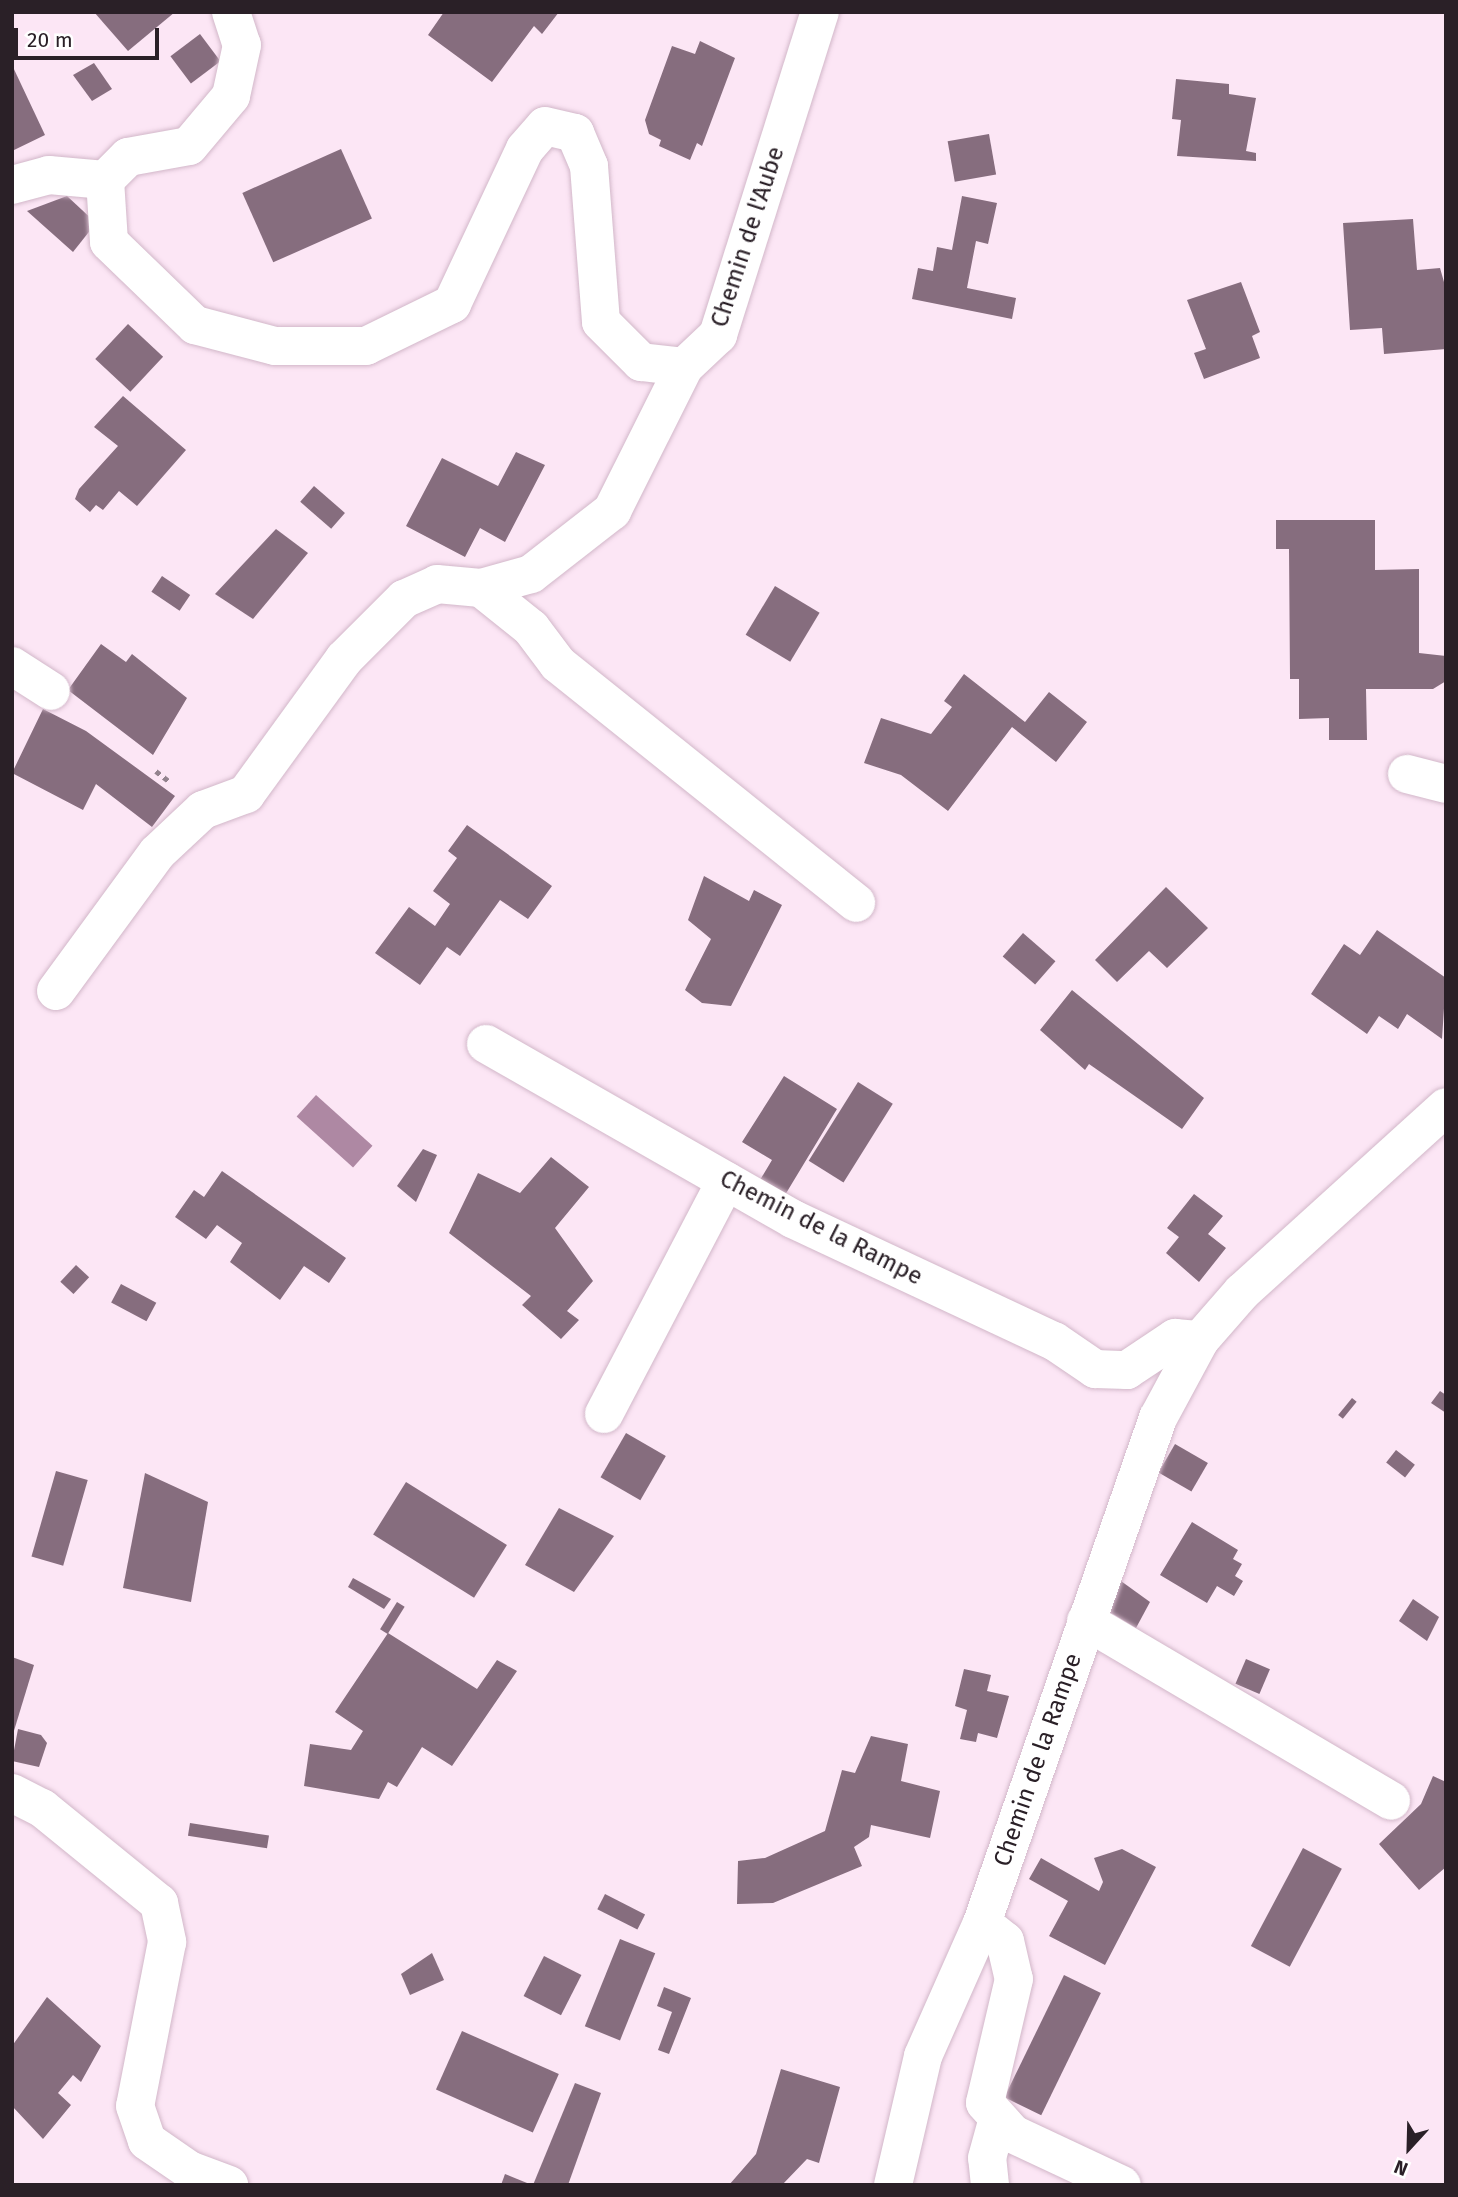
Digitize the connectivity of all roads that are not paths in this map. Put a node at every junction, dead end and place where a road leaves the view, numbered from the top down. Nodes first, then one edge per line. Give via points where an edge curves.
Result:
1 (231, 12) edge
2 (820, 12) edge
3 (105, 180) junction
4 (12, 185) edge
5 (684, 367) junction
6 (481, 588) junction
7 (12, 666) edge
8 (51, 691) dead end
9 (1407, 774) dead end
10 (1446, 785) edge
11 (856, 903) dead end
12 (56, 990) dead end
13 (486, 1044) dead end
14 (1446, 1107) edge
15 (726, 1181) junction
16 (1200, 1340) junction
17 (604, 1414) dead end
18 (1086, 1621) junction
19 (12, 1793) edge
20 (1391, 1801) dead end
21 (982, 1923) junction
22 (998, 2118) junction
23 (229, 2185) edge
24 (893, 2185) edge
25 (990, 2185) edge
26 (1122, 2185) edge

1 - 3 street via 242,45 231,96 189,146 128,157
2 - 5 street, Chemin de l'Aube via 718,335
3 - 4 street via 49,175
3 - 5 street via 109,242 195,325 275,346 366,346 452,304 525,149 545,127 575,133 589,166 601,322 641,362
5 - 6 street via 612,511 531,574
6 - 11 street via 531,628 558,664
6 - 12 street via 437,584 404,599 344,659 246,794 203,810 157,853
7 - 8 street
9 - 10 street
13 - 15 street, Chemin de la Rampe
14 - 16 street, Chemin de la Rampe via 1242,1292
15 - 16 street, Chemin de la Rampe via 793,1219 1054,1341 1095,1369 1128,1370 1175,1338
15 - 17 street
16 - 18 street, Chemin de la Rampe via 1158,1418
18 - 20 street
18 - 21 street, Chemin de la Rampe
19 - 23 street via 62,1824 159,1903 167,1942 135,2106 148,2141 189,2170
21 - 22 street via 1005,1941 1014,1979 987,2074 985,2103
21 - 24 street, Chemin de la Rampe via 923,2056
22 - 25 street via 986,2158
22 - 26 street via 1013,2134

